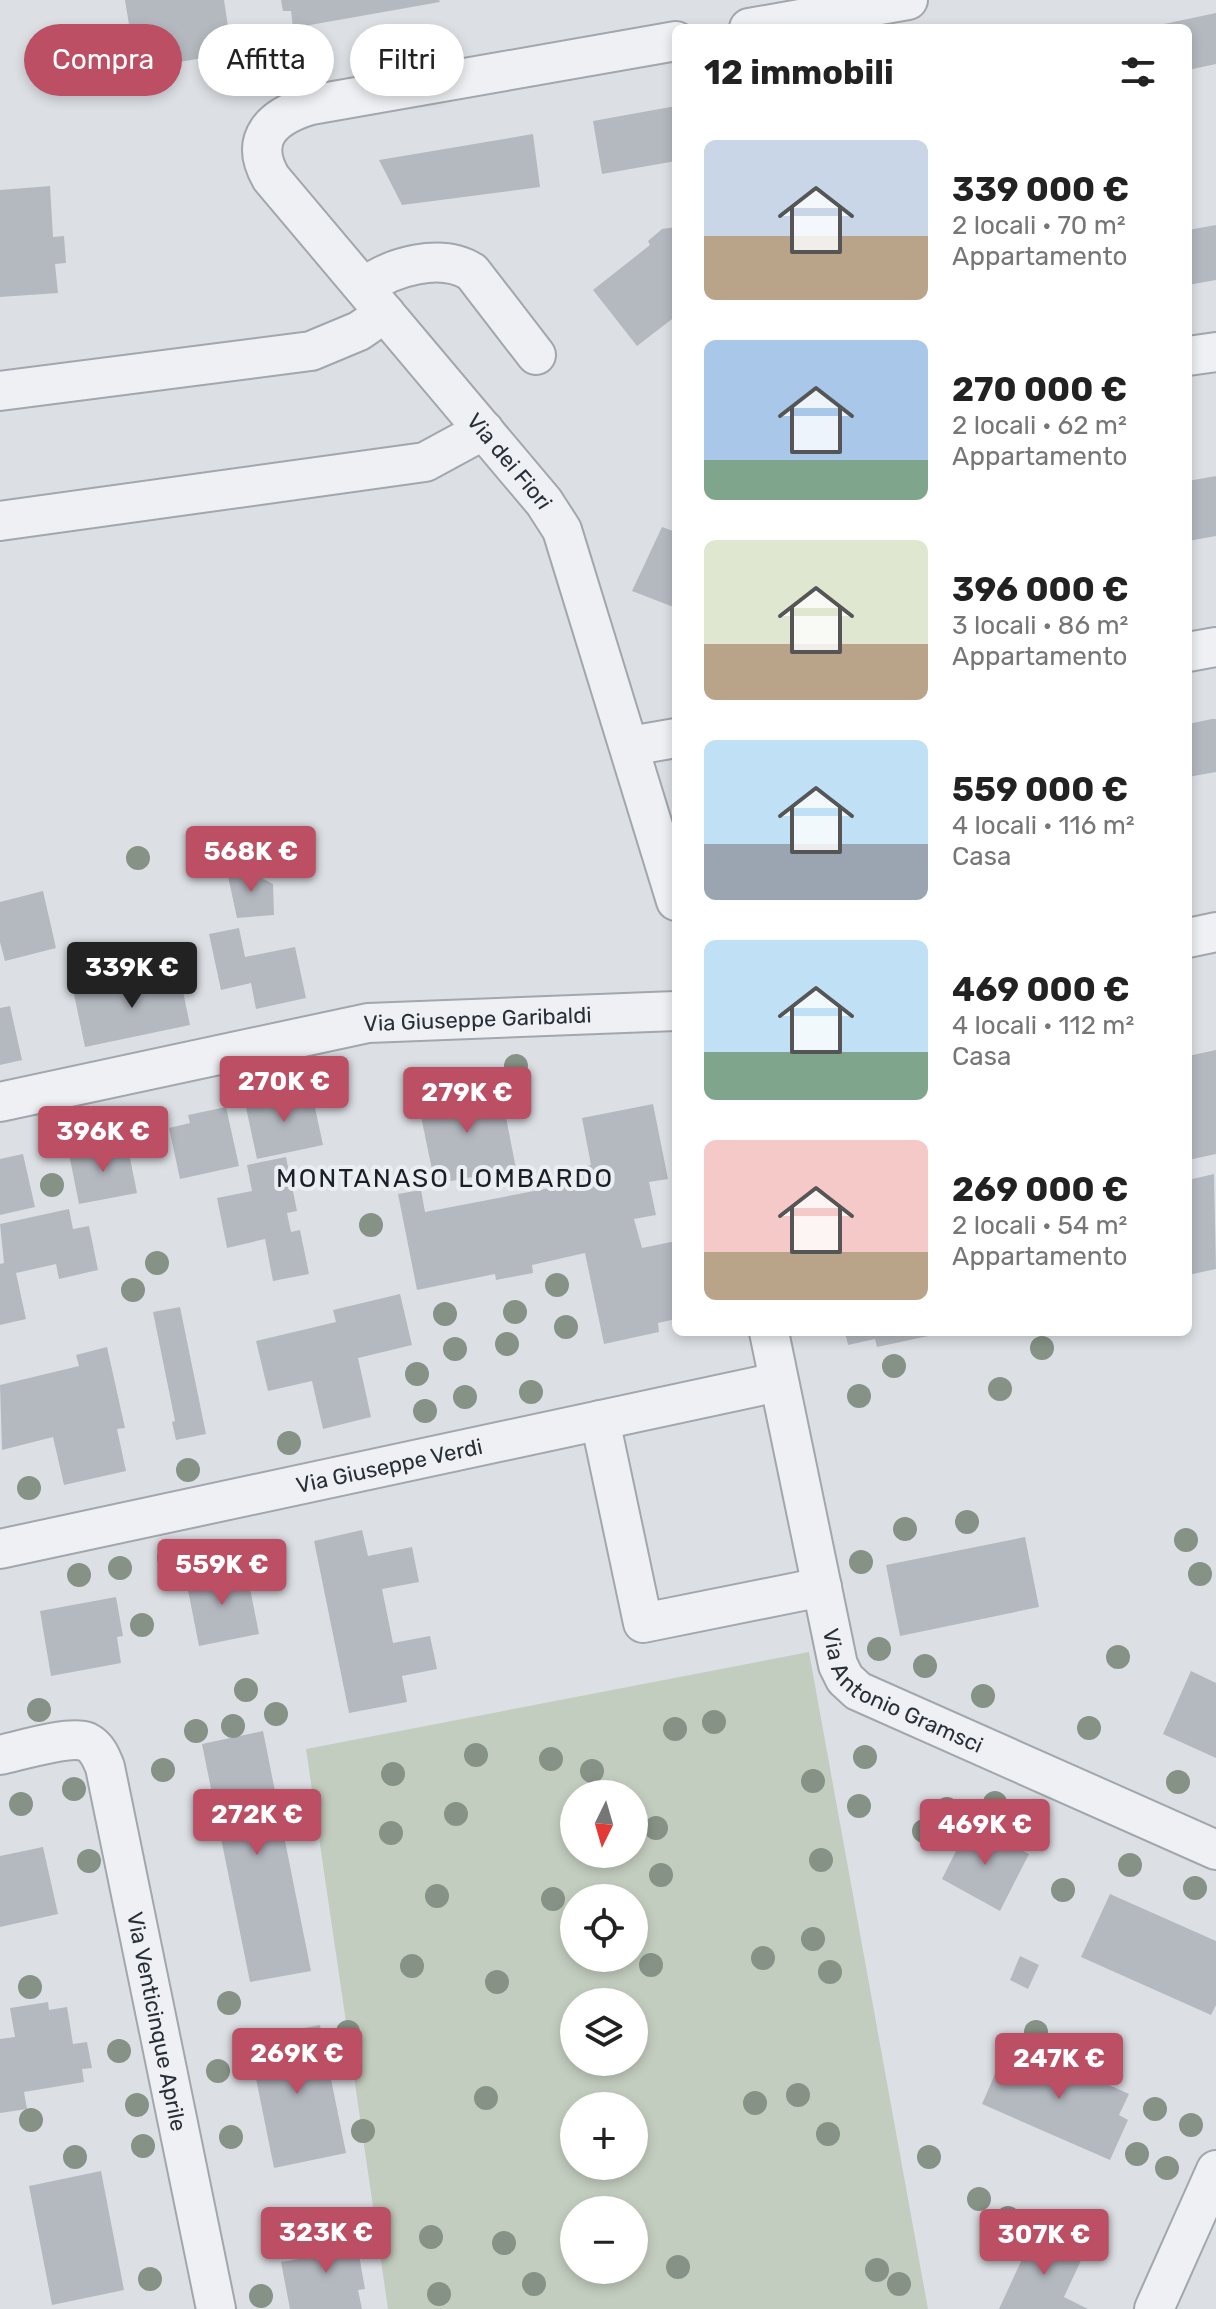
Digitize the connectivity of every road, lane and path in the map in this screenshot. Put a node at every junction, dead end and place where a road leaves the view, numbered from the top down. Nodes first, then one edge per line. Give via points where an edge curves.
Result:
1 (904, 10) edge
2 (783, 24) edge
3 (672, 42) edge
4 (374, 300) junction
5 (1216, 352) edge
6 (536, 355) dead end
7 (1192, 355) edge
8 (0, 391) edge
9 (484, 430) junction
10 (0, 521) edge
11 (1216, 647) edge
12 (1192, 651) edge
13 (672, 739) edge
14 (630, 746) junction
15 (672, 888) edge
16 (1216, 932) edge
17 (1192, 937) edge
18 (672, 1011) edge
19 (0, 1102) edge
20 (770, 1336) edge
21 (778, 1382) junction
22 (600, 1420) junction
23 (0, 1549) edge
24 (822, 1587) junction
25 (0, 1755) edge
26 (1216, 1850) edge
27 (1216, 2170) edge
28 (1203, 2229) edge
29 (216, 2309) edge
30 (1154, 2309) edge

1 - 2 street
3 - 4 street, Via dei Fiori via 311,105 274,121 262,148 263,164
4 - 6 street via 391,270 440,262 462,266
4 - 8 street via 359,331 311,351
4 - 9 street, Via dei Fiori
5 - 7 street
9 - 10 street via 425,462
9 - 14 street, Via dei Fiori via 562,530
11 - 12 street
13 - 14 street
14 - 15 street, Via dei Fiori
16 - 17 street
18 - 19 street, Via Giuseppe Garibaldi via 368,1023
20 - 21 street, Via Antonio Gramsci
21 - 22 street, Via Giuseppe Verdi
21 - 24 street, Via Antonio Gramsci
22 - 23 street, Via Giuseppe Verdi
22 - 24 street via 643,1623
24 - 26 street, Via Antonio Gramsci via 838,1665 858,1691
25 - 29 street, Via Venticinque Aprile via 86,1741 105,1767
27 - 28 street
28 - 30 street

